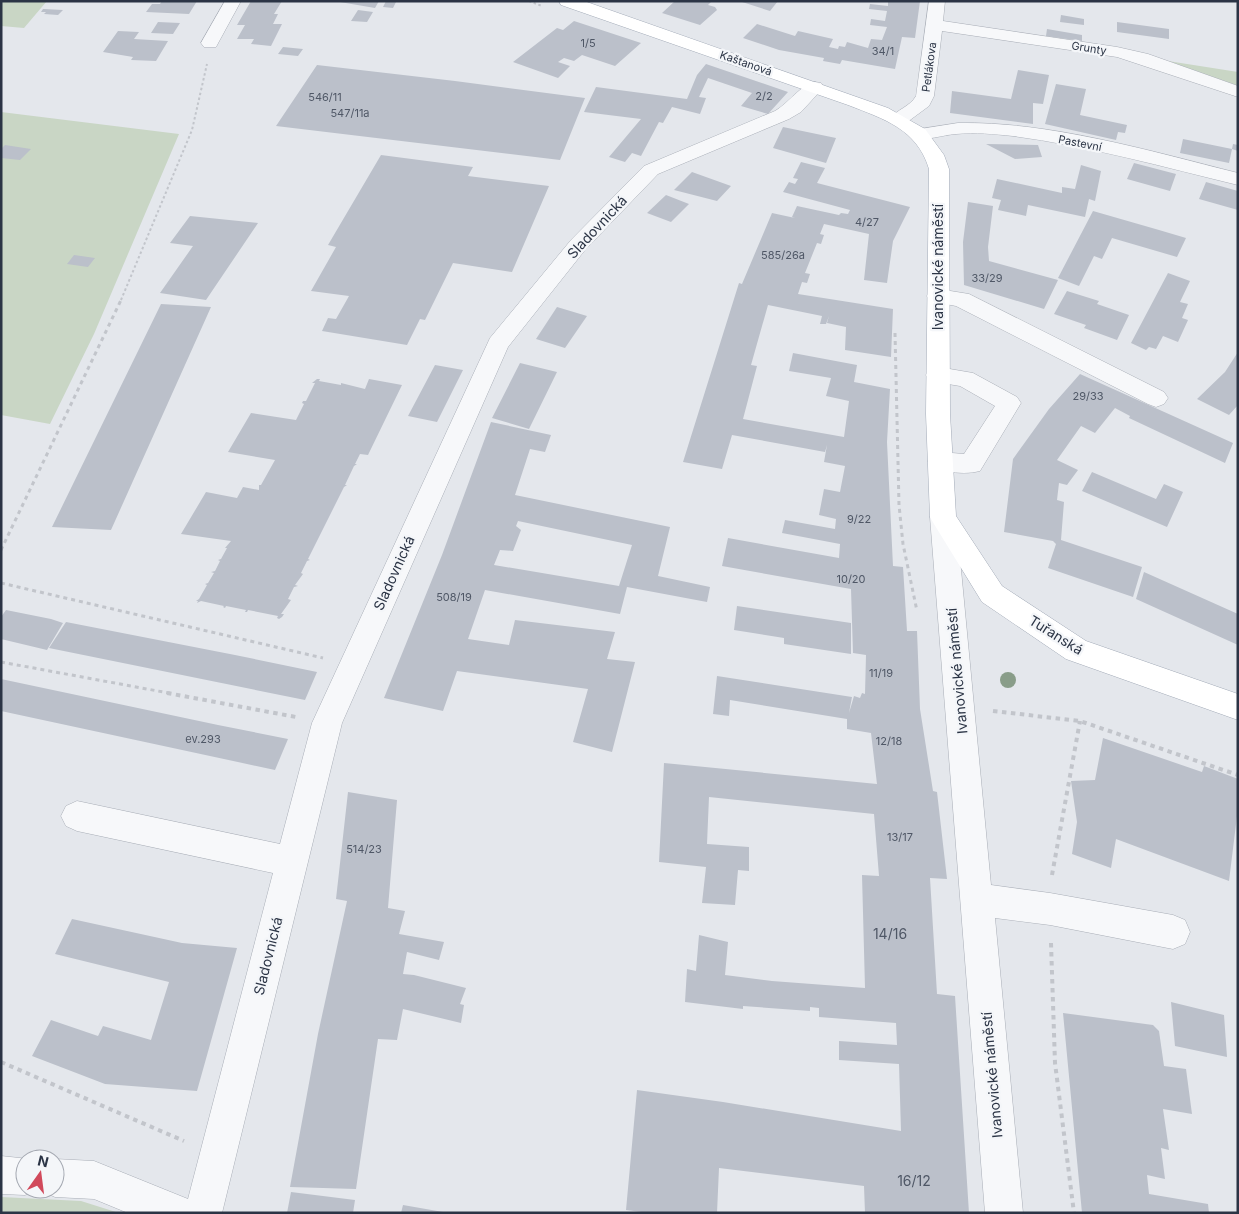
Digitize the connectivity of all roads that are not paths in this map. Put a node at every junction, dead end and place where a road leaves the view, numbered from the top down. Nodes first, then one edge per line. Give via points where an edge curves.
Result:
1 (233, 1) edge
2 (567, 1) edge
3 (937, 1) edge
4 (935, 25) junction
5 (210, 44) road end
6 (815, 87) junction
7 (1238, 92) edge
8 (899, 119) junction
9 (921, 134) junction
10 (1238, 179) edge
11 (938, 296) junction
12 (938, 376) junction
13 (1156, 398) dead end
14 (940, 460) junction
15 (943, 517) junction
16 (1238, 707) edge
17 (77, 816) dead end
18 (292, 862) junction
19 (977, 899) junction
20 (1173, 932) dead end
21 (1, 1175) edge
22 (15, 1176) edge
23 (65, 1179) edge
24 (176, 1213) edge
25 (203, 1213) edge
26 (1004, 1213) edge

1 - 5 street
2 - 6 main road, Kaštanová
3 - 4 street, Petlákova
4 - 7 street, Grunty via 1118,52
4 - 8 street, Petlákova via 923,102
6 - 8 main road, Kaštanová
6 - 18 street, Sladovnická via 782,115 651,170 578,245 498,344 326,723
8 - 9 main road, Kaštanová
9 - 10 street, Pastevní via 958,128 1034,134 1114,149
9 - 11 main road, Ivanovické náměstí via 933,148 939,169
11 - 12 main road, Ivanovické náměstí
11 - 13 street via 961,299
12 - 14 main road, Ivanovické náměstí
12 - 14 street via 965,379 1009,403 971,464
14 - 15 main road, Ivanovické náměstí
15 - 16 main road, Tuřanská via 992,594 1076,650
15 - 19 street, Ivanovické náměstí
17 - 18 street
18 - 25 street, Sladovnická
19 - 20 street
19 - 26 street, Ivanovické náměstí
21 - 22 street
23 - 24 street via 94,1180

